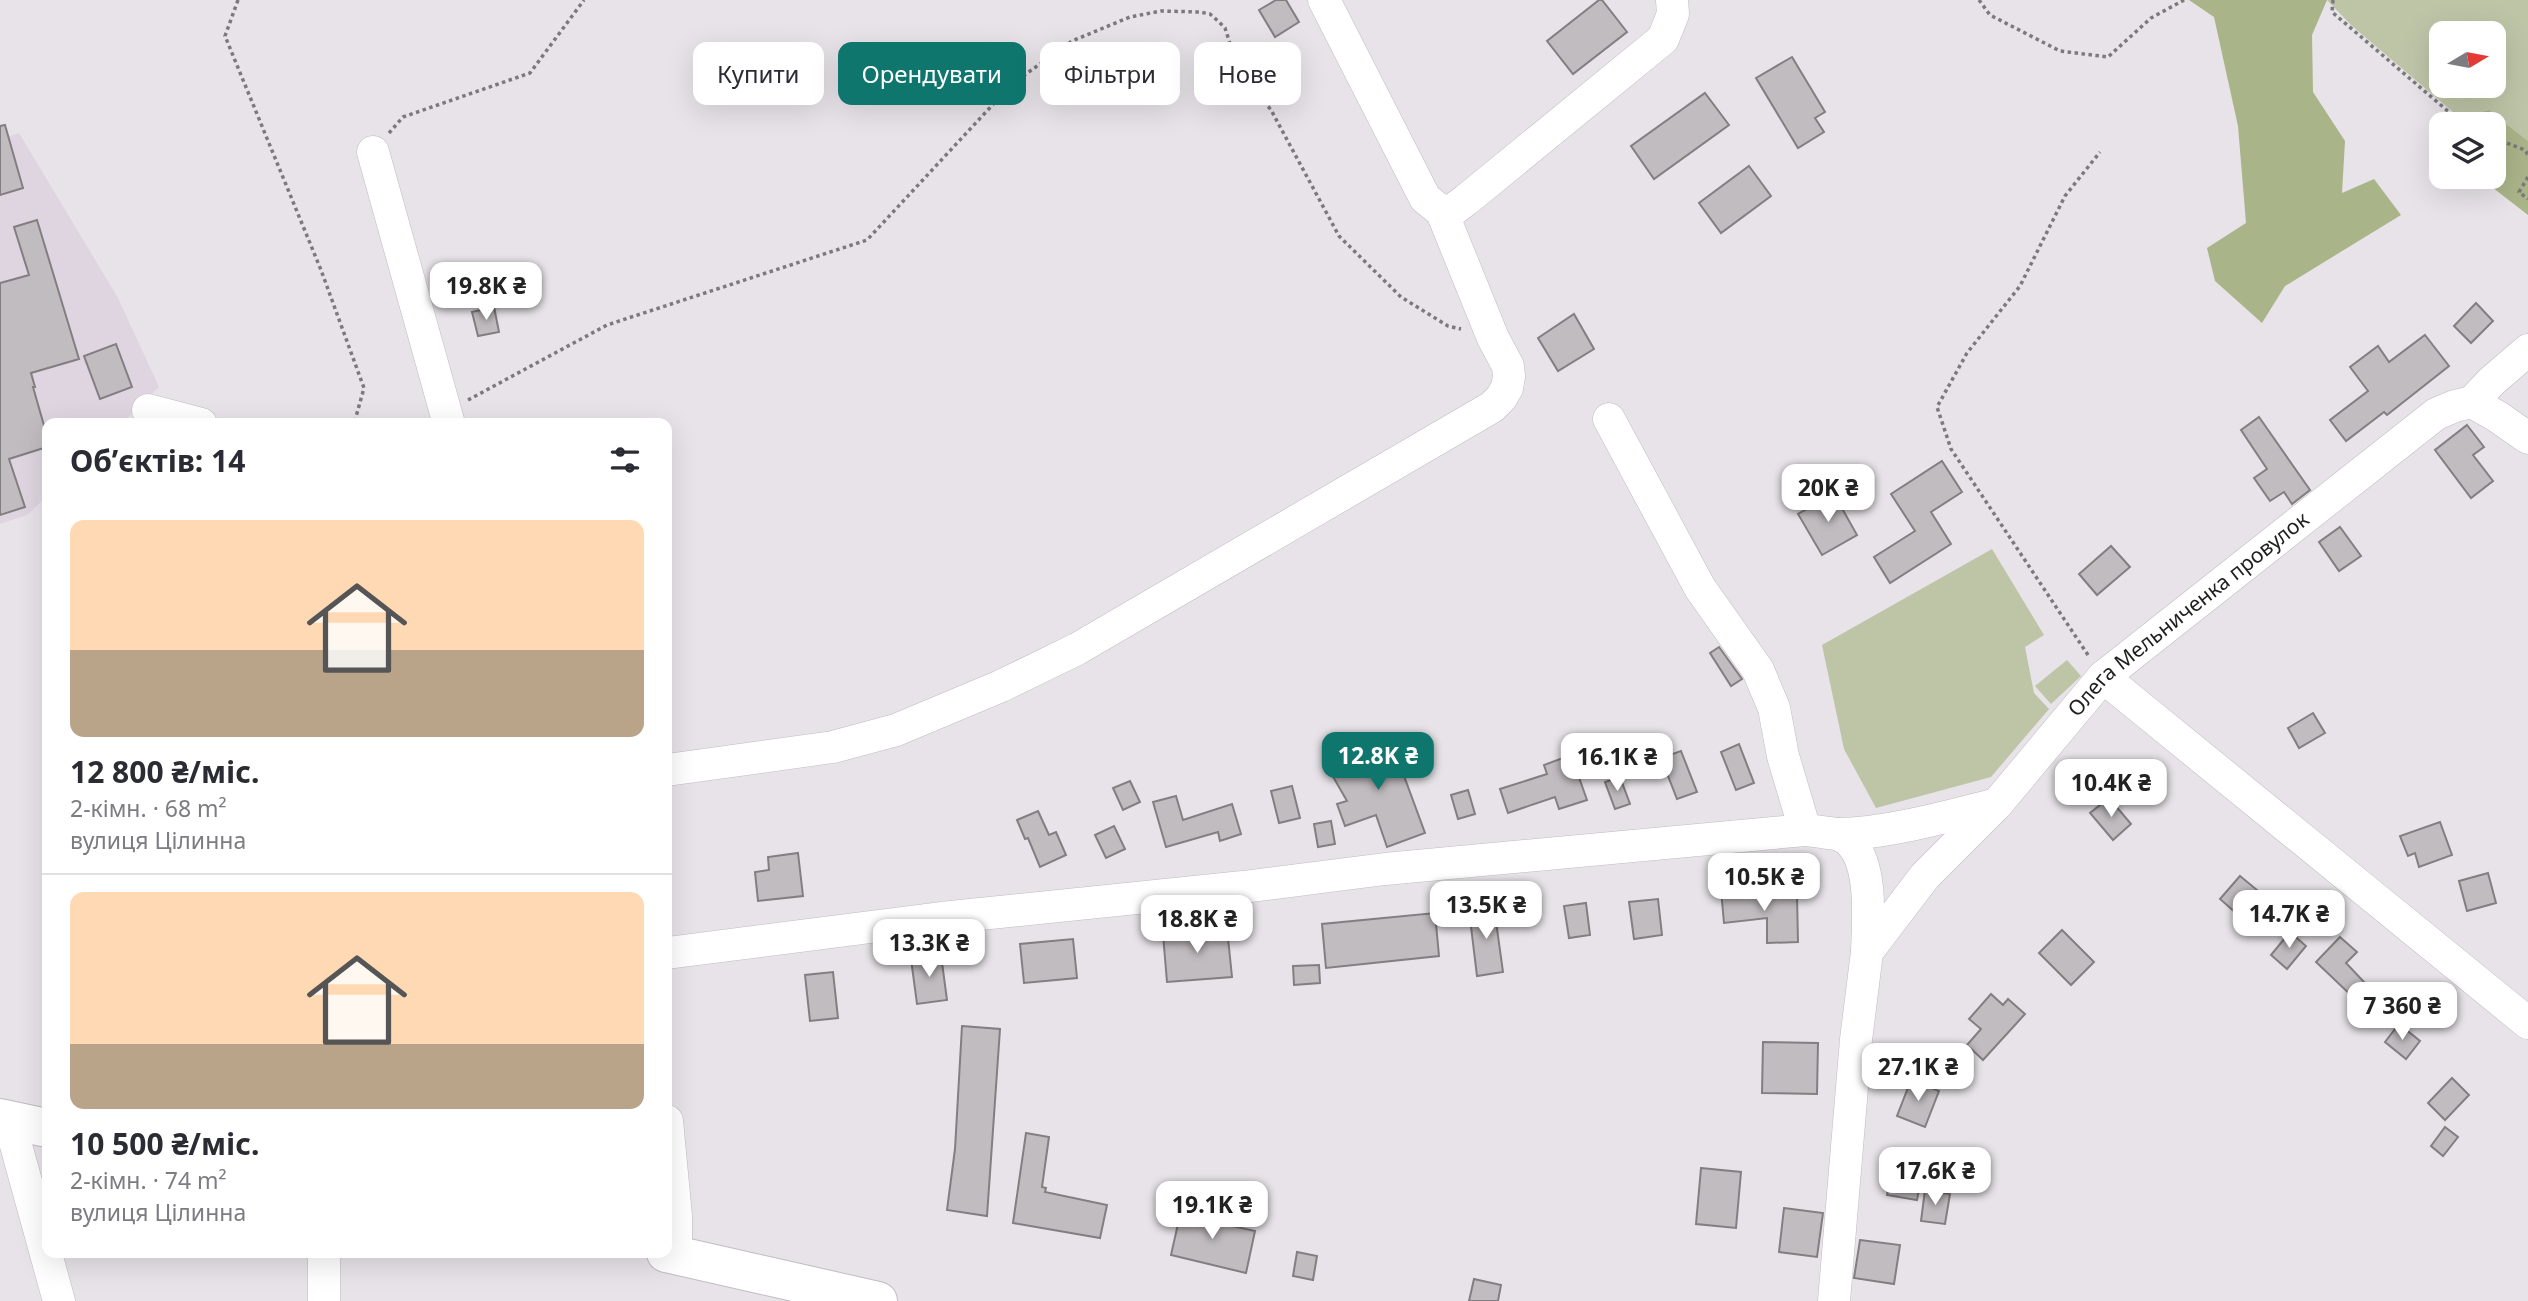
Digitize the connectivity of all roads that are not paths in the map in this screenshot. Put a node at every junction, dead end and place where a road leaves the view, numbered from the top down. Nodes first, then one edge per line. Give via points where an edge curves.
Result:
1 (1324, 0) edge
2 (1672, 0) edge
3 (373, 152) road end
4 (1442, 212) junction
5 (2528, 350) edge
6 (2472, 402) junction
7 (149, 410) dead end
8 (179, 418) edge
9 (447, 418) edge
10 (1609, 419) dead end
11 (2528, 438) edge
12 (2103, 677) junction
13 (672, 769) edge
14 (1997, 804) junction
15 (1805, 830) junction
16 (1837, 834) junction
17 (672, 952) edge
18 (1867, 952) junction
19 (2528, 1024) edge
20 (4, 1119) edge
21 (42, 1127) edge
22 (672, 1174) edge
23 (42, 1245) edge
24 (672, 1246) edge
25 (672, 1254) edge
26 (46, 1258) edge
27 (324, 1258) edge
28 (59, 1301) edge
29 (324, 1301) edge
30 (878, 1301) edge
31 (1834, 1301) edge

1 - 4 street via 1425,198
2 - 4 street via 1673,14 1662,39 1466,200
3 - 9 street
4 - 13 street via 1508,366 1501,398 1492,407 1077,649 1001,686 896,730 832,747
5 - 6 street
6 - 11 street
6 - 12 street, Олега Мельниченка провулок via 2437,414
7 - 8 street
10 - 15 street via 1700,588 1758,670 1774,708
12 - 14 street, Олега Мельниченка провулок
12 - 19 street
14 - 16 street via 1878,830
14 - 18 street, Олега Мельниченка провулок via 1924,876
15 - 16 street
15 - 17 street via 1385,869
16 - 18 street via 1851,842 1864,875
18 - 31 street, Олега Мельниченка провулок
20 - 21 main road
20 - 23 street
22 - 24 street via 676,1216
25 - 30 main road
26 - 28 street
27 - 29 street

